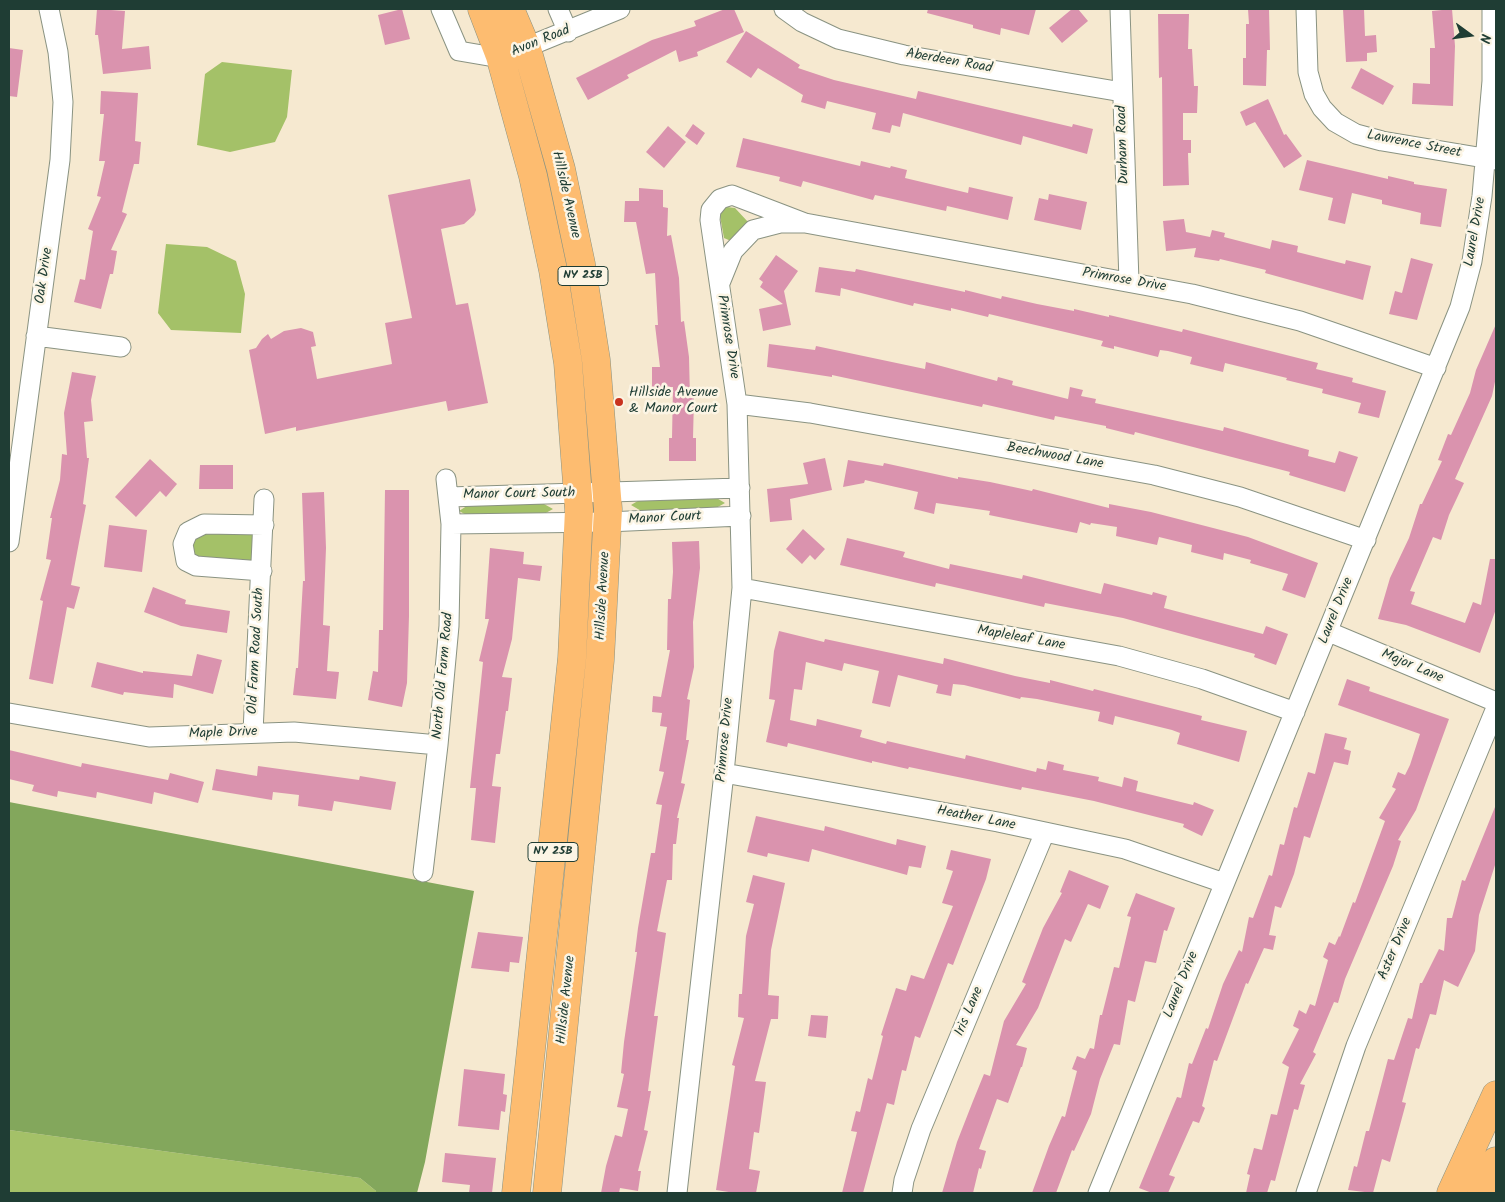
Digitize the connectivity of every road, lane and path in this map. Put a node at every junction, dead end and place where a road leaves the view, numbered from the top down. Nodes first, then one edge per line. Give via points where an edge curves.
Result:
1 (49, 9) edge
2 (441, 9) edge
3 (482, 9) edge
4 (510, 9) edge
5 (558, 9) edge
6 (620, 9) edge
7 (784, 9) edge
8 (1120, 9) edge
9 (1306, 9) edge
10 (1492, 9) edge
11 (568, 32) junction
12 (527, 49) junction
13 (500, 58) junction
14 (1122, 92) junction
15 (1491, 159) edge
16 (805, 223) junction
17 (1129, 282) junction
18 (718, 287) junction
19 (36, 336) junction
20 (121, 347) dead end
21 (1436, 368) junction
22 (737, 404) junction
23 (447, 488) joint
24 (740, 488) junction
25 (592, 494) junction
26 (264, 499) dead end
27 (741, 516) junction
28 (592, 522) junction
29 (451, 524) junction
30 (264, 525) junction
31 (1366, 540) junction
32 (9, 542) edge
33 (262, 570) junction
34 (742, 588) junction
35 (1328, 632) junction
36 (1496, 702) edge
37 (1496, 708) edge
38 (1295, 712) junction
39 (9, 713) edge
40 (253, 732) junction
41 (438, 745) junction
42 (724, 773) junction
43 (1045, 832) junction
44 (423, 872) dead end
45 (1224, 883) junction
46 (1496, 1096) edge
47 (1496, 1161) edge
48 (516, 1193) edge
49 (547, 1193) edge
50 (677, 1193) edge
51 (902, 1193) edge
52 (1098, 1193) edge
53 (1306, 1193) edge
54 (1451, 1193) edge
55 (1481, 1193) edge

1 - 19 street, Oak Drive via 58,52 62,102 60,160
2 - 13 street, Avon Road via 459,51
3 - 13 main road, Hillside Avenue / NY 25B
4 - 12 main road, Hillside Avenue / NY 25B
5 - 11 street
6 - 11 street, Avon Road
7 - 14 street, Aberdeen Road via 802,22 838,39 904,54
8 - 14 street, Durham Road
9 - 15 street, Lawrence Street via 1308,72 1314,94 1335,122 1356,134 1382,141
10 - 15 street, Laurel Drive
11 - 12 street, Avon Road
12 - 13 street, Avon Road
12 - 25 main road, Hillside Avenue / NY 25B via 560,169 581,264 596,360
13 - 25 main road, Hillside Avenue / NY 25B via 533,176 553,270
14 - 17 street, Durham Road
15 - 21 street, Laurel Drive via 1460,307
16 - 17 street, Primrose Drive
16 - 18 street, Primrose Drive via 780,223 753,230 733,251
16 - 18 street, Primrose Drive via 740,197 725,195 720,198 711,210 710,220
17 - 21 street, Primrose Drive via 1300,321
18 - 22 street, Primrose Drive
19 - 20 street
19 - 32 street, Oak Drive
21 - 31 street, Laurel Drive
22 - 24 street, Primrose Drive
22 - 31 street, Beechwood Lane via 810,413 1154,475 1240,496
23 - 25 street, Manor Court South
23 - 29 street, North Old Farm Road
24 - 25 street, Manor Court
24 - 27 street, Primrose Drive
25 - 28 main road, Hillside Avenue / NY 25B
26 - 30 street
27 - 28 street, Manor Court
27 - 34 street, Primrose Drive
28 - 29 street, Manor Court South
28 - 48 main road, Hillside Avenue / NY 25B via 571,668
28 - 49 main road, Hillside Avenue / NY 25B via 600,660
29 - 41 street, North Old Farm Road via 449,626
30 - 33 street, Old Farm Road South
30 - 33 street, Old Farm Road South via 204,524 188,532 183,544 186,561 196,566
31 - 35 street, Laurel Drive
33 - 40 street, Old Farm Road South
34 - 38 street, Mapleleaf Lane via 1119,656 1202,679
34 - 42 street, Primrose Drive
35 - 36 street, Major Lane
35 - 38 street, Laurel Drive
37 - 53 street, Aster Drive via 1356,1046
38 - 45 street, Laurel Drive
39 - 40 street, Maple Drive via 149,737
40 - 41 street, Maple Drive via 294,732
41 - 44 street, North Old Farm Road
42 - 43 street, Heather Lane
42 - 50 street, Primrose Drive
43 - 45 street, Heather Lane via 1125,849
43 - 51 street, Iris Lane via 921,1129
45 - 52 street, Laurel Drive
46 - 54 main road
47 - 55 main road

